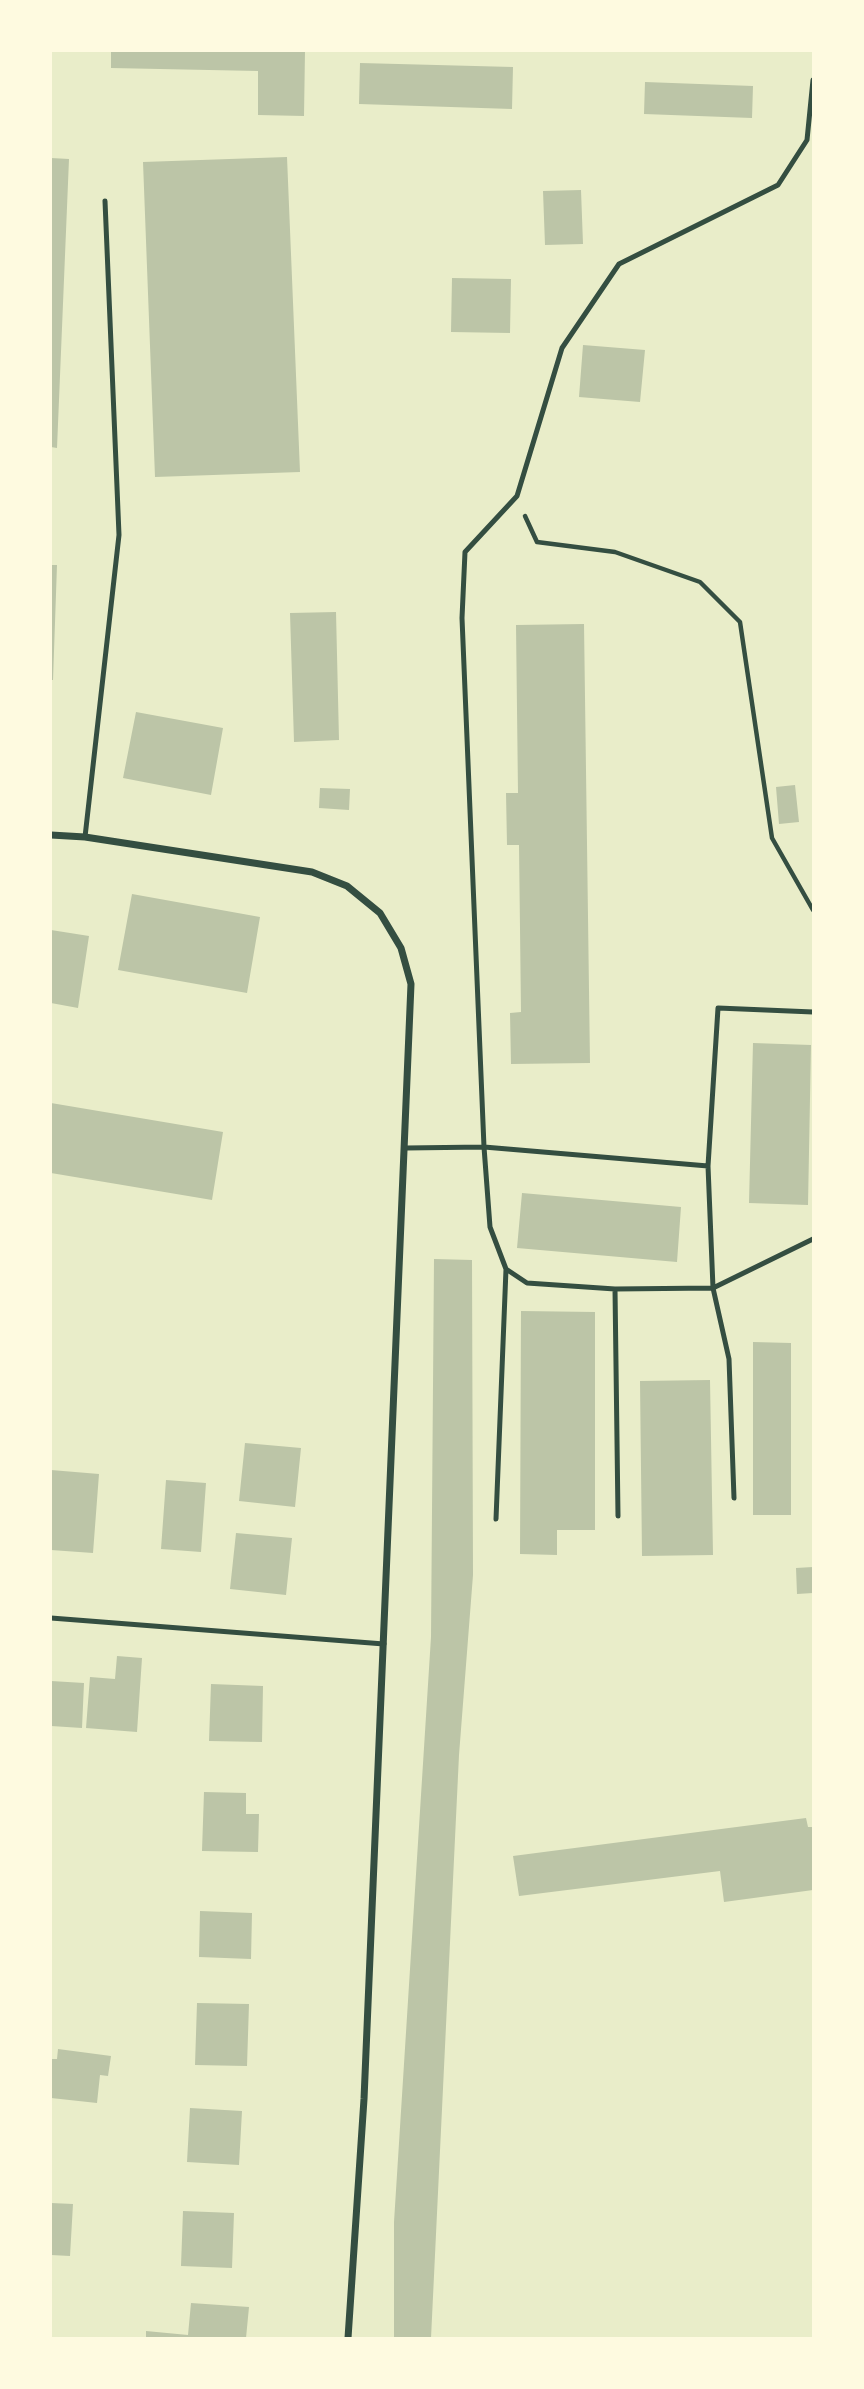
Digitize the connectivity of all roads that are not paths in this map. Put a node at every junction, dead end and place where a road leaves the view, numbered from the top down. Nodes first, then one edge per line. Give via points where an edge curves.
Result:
1 (813, 80) edge
2 (105, 201) dead end
3 (51, 835) edge
4 (85, 836) junction
5 (813, 1012) edge
6 (484, 1147) junction
7 (406, 1148) junction
8 (708, 1166) junction
9 (813, 1239) edge
10 (506, 1269) junction
11 (713, 1288) junction
12 (615, 1289) junction
13 (734, 1498) dead end
14 (618, 1516) dead end
15 (496, 1519) dead end
16 (51, 1618) edge
17 (384, 1644) junction
18 (348, 2338) edge

1 - 6 lane via 807,140 778,185 619,264 562,348 517,496 465,552 462,618
2 - 4 lane via 119,535
3 - 4 street
4 - 7 street via 312,872 347,887 380,913 401,948 411,984
5 - 8 lane via 718,1008
6 - 7 lane
6 - 8 lane
6 - 10 lane via 490,1227
7 - 17 street
8 - 11 lane
9 - 11 lane
10 - 12 lane via 527,1283
10 - 15 lane
11 - 12 lane
11 - 13 lane via 729,1359
12 - 14 lane
16 - 17 lane
17 - 18 street via 364,2099

